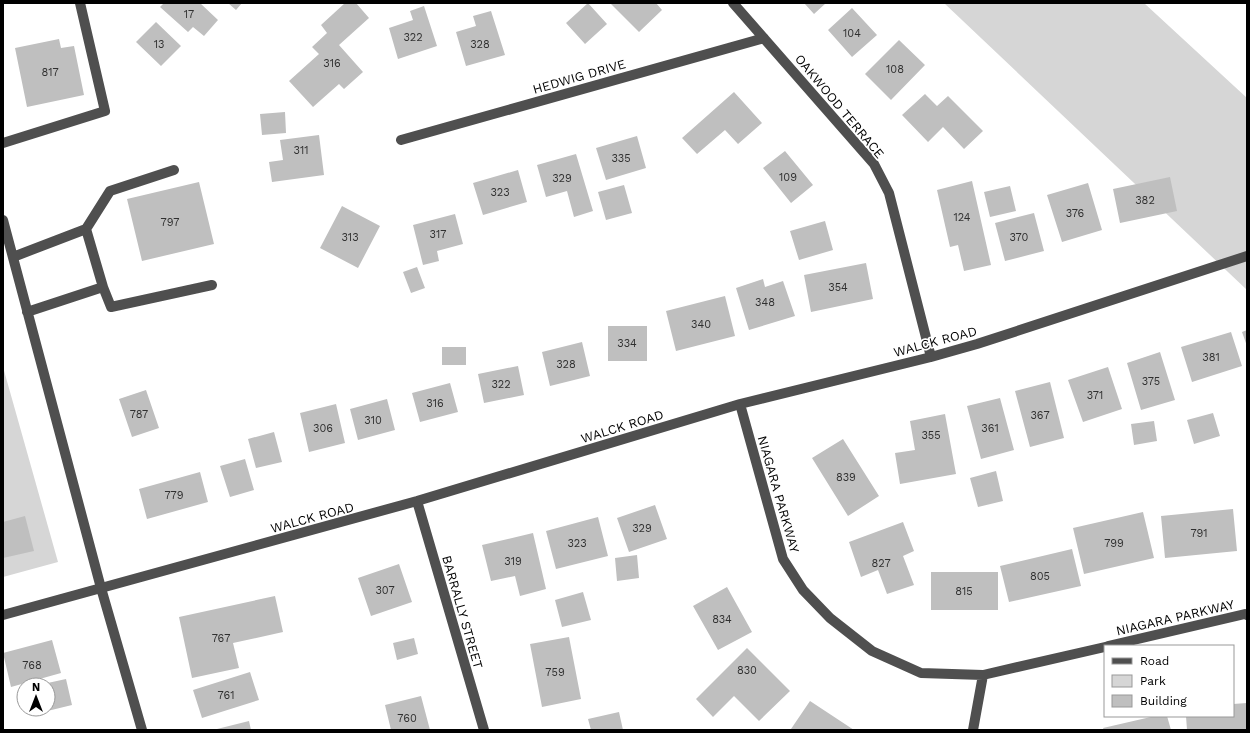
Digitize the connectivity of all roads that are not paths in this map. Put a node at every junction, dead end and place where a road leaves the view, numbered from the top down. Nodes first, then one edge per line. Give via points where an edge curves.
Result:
1 (80, 3) edge
2 (733, 3) edge
3 (764, 38) junction
4 (401, 140) dead end
5 (3, 143) edge
6 (174, 170) dead end
7 (3, 220) edge
8 (86, 229) junction
9 (1247, 256) edge
10 (13, 257) junction
11 (212, 285) dead end
12 (103, 287) junction
13 (27, 312) junction
14 (930, 357) junction
15 (740, 404) junction
16 (417, 501) junction
17 (101, 588) junction
18 (3, 615) edge
19 (1247, 615) edge
20 (1112, 645) edge
21 (1104, 647) edge
22 (983, 675) junction
23 (142, 730) edge
24 (484, 730) edge
25 (973, 730) edge

1 - 5 street via 105,111
2 - 3 street, OAKWOOD TERRACE
3 - 4 street, HEDWIG DRIVE
3 - 14 street, OAKWOOD TERRACE via 874,164 889,193
6 - 8 street via 110,191
7 - 10 street
8 - 10 street
8 - 12 street
9 - 14 street, WALCK ROAD
10 - 13 street
11 - 12 street via 111,307
12 - 13 street
13 - 17 street
14 - 15 street, WALCK ROAD
15 - 16 street, WALCK ROAD
15 - 22 street, NIAGARA PARKWAY via 783,559 803,590 830,618 872,651 921,673
16 - 17 street, WALCK ROAD
16 - 24 street, BARRALLY STREET
17 - 18 street, WALCK ROAD
17 - 23 street
19 - 20 street, NIAGARA PARKWAY
21 - 22 street, NIAGARA PARKWAY
22 - 25 street

